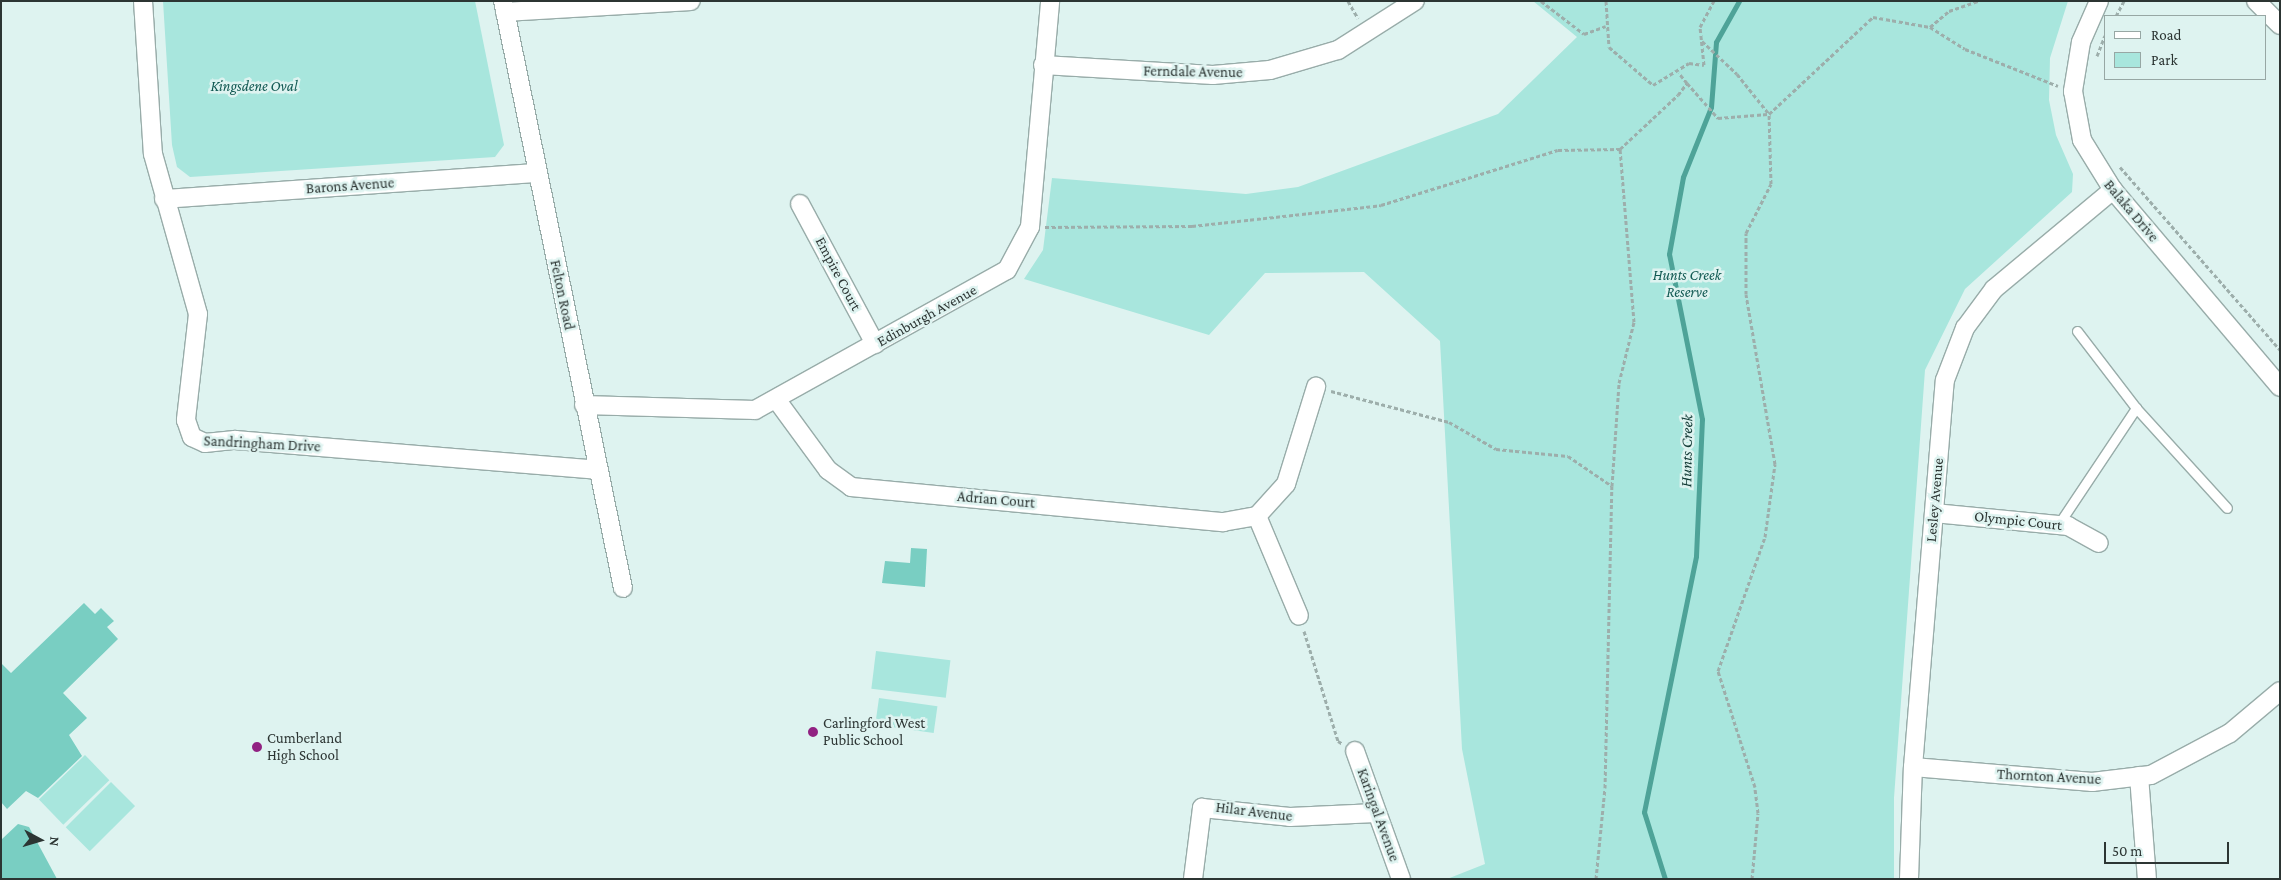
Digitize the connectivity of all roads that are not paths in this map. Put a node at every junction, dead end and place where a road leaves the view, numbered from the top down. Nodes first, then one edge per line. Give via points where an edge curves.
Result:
1 (142, 1) edge
2 (691, 1) edge
3 (1050, 1) edge
4 (1415, 1) edge
5 (2099, 1) edge
6 (2256, 1) edge
7 (504, 6) edge
8 (2280, 25) edge
9 (1043, 65) junction
10 (537, 173) junction
11 (2113, 190) junction
12 (164, 199) junction
13 (800, 204) dead end
14 (2077, 331) dead end
15 (875, 344) junction
16 (1316, 387) road end
17 (2280, 387) edge
18 (776, 399) junction
19 (584, 405) junction
20 (2136, 408) junction
21 (597, 470) junction
22 (2227, 508) dead end
23 (1934, 513) junction
24 (1257, 516) junction
25 (2058, 524) junction
26 (2099, 543) dead end
27 (624, 588) dead end
28 (1299, 616) road end
29 (2280, 691) edge
30 (1355, 751) road end
31 (1913, 768) junction
32 (2139, 776) junction
33 (1376, 812) junction
34 (1193, 879) edge
35 (1401, 879) edge
36 (1909, 879) edge
37 (2147, 879) edge

1 - 12 street, Sandringham Drive via 152,148
2 - 7 street
3 - 9 street, Edinburgh Avenue
4 - 9 street, Ferndale Avenue via 1338,50 1270,70 1213,75
5 - 11 street, Balaka Drive via 2081,42 2073,91 2082,140
6 - 8 street
7 - 10 street, Felton Road
9 - 15 street, Edinburgh Avenue via 1030,227 1024,246 1007,270
10 - 12 street, Barons Avenue
10 - 19 street, Felton Road
11 - 17 street, Balaka Drive
11 - 23 street, Lesley Avenue via 1994,289 1966,328 1945,380
12 - 21 street, Sandringham Drive via 198,314 186,420 197,441 235,440
13 - 15 street, Empire Court
14 - 20 lane
15 - 18 street, Edinburgh Avenue
16 - 24 street via 1286,484
18 - 19 street, Edinburgh Avenue via 755,410
18 - 24 street, Adrian Court via 828,470 851,487 1223,522
19 - 21 street, Felton Road
20 - 22 lane
20 - 25 lane
21 - 27 street, Felton Road
23 - 25 street, Olympic Court
23 - 31 street, Lesley Avenue
24 - 28 street
25 - 26 street, Olympic Court
29 - 32 street, Thornton Avenue via 2230,733 2151,774
30 - 33 street, Karingal Avenue
31 - 32 street, Thornton Avenue via 2092,782
31 - 36 street, Lesley Avenue
32 - 37 street
33 - 34 street, Hilar Avenue via 1290,817 1202,808
33 - 35 street, Karingal Avenue

